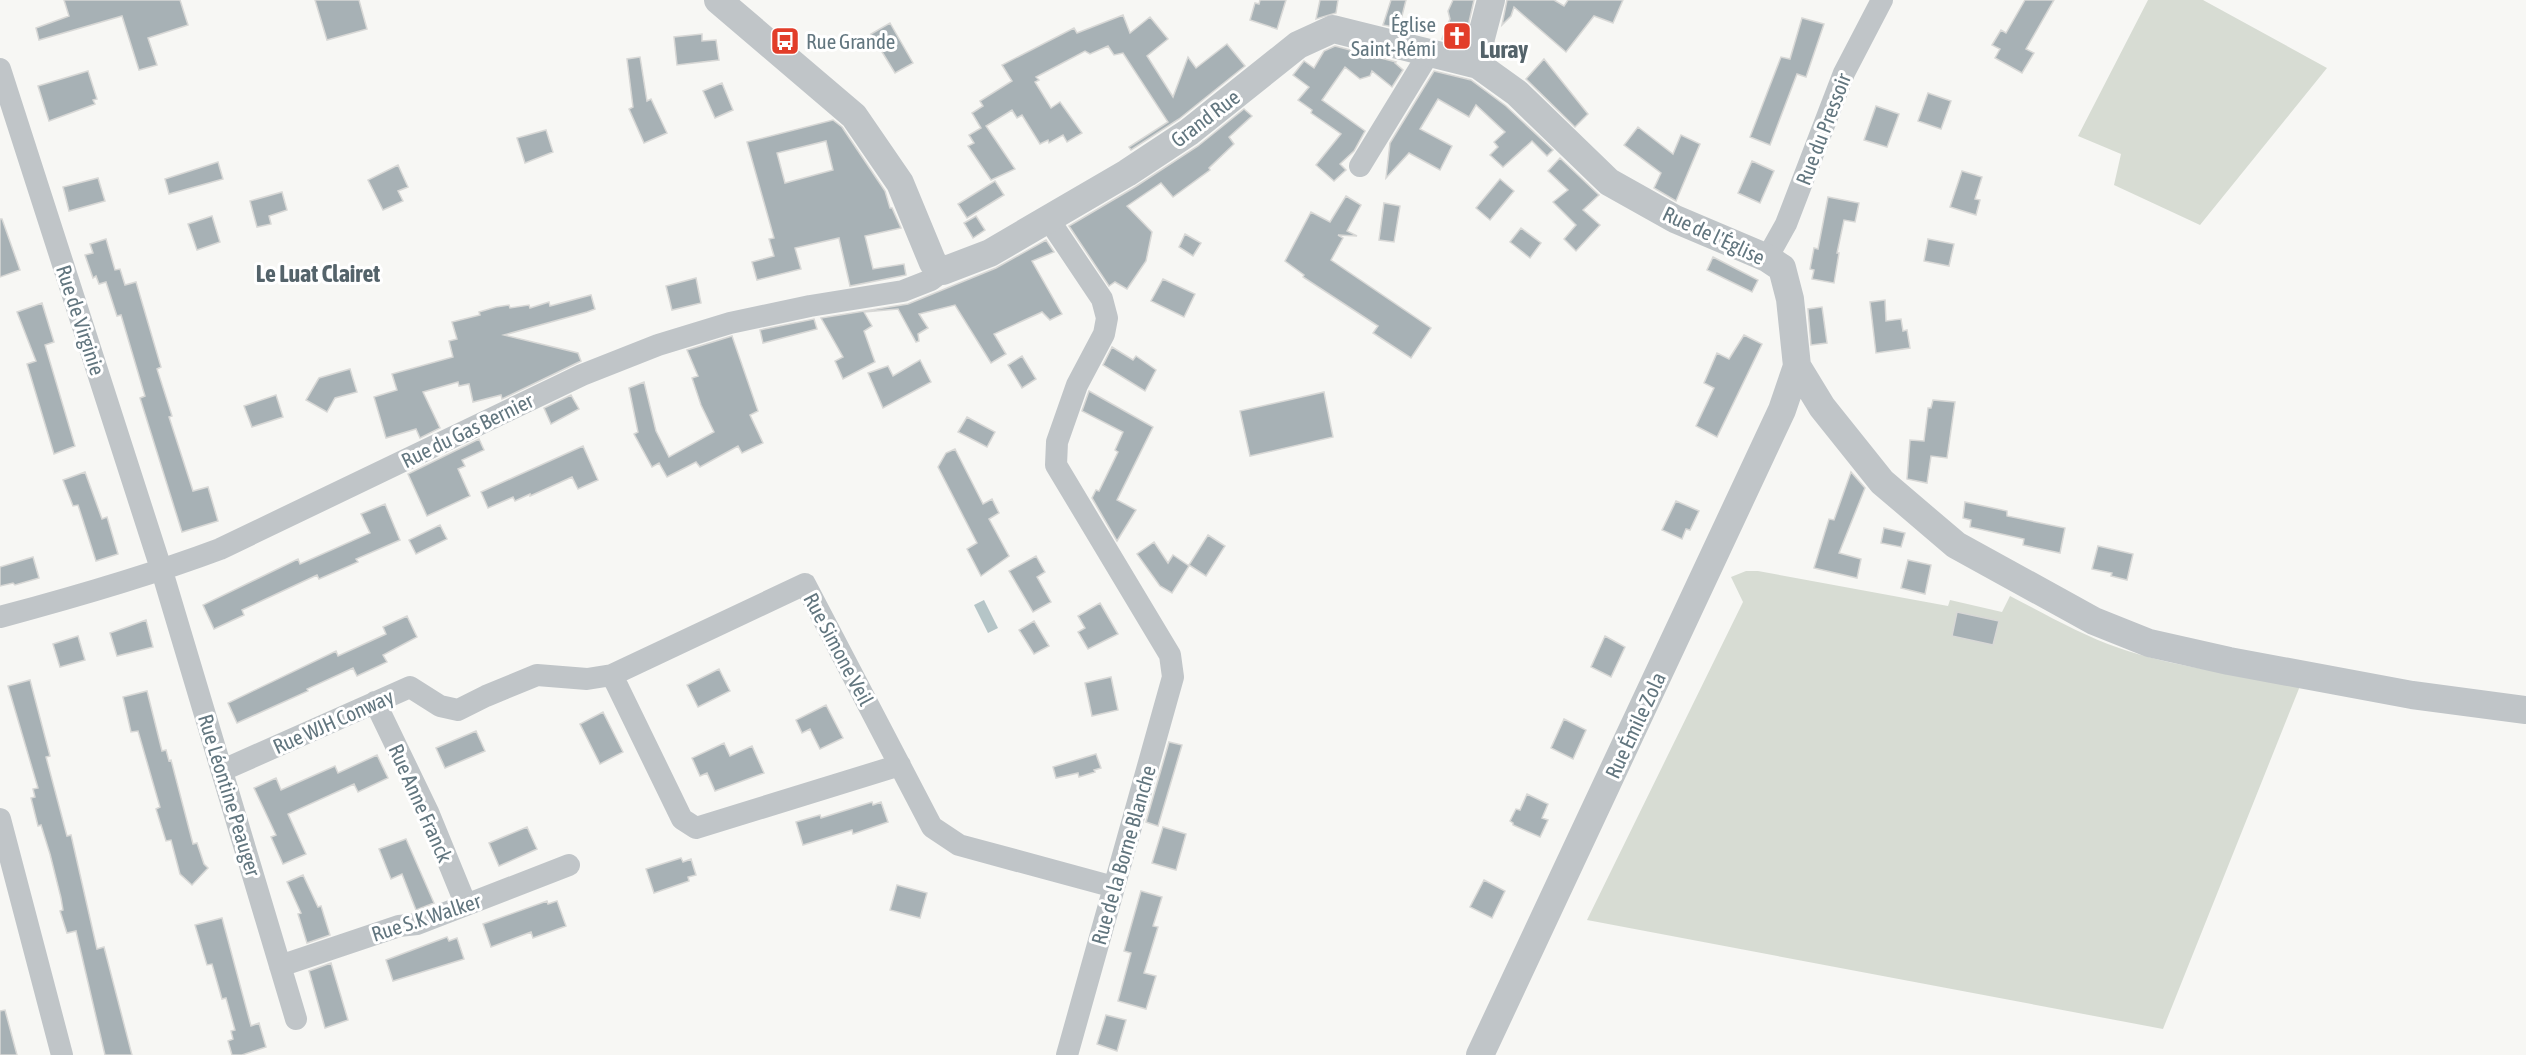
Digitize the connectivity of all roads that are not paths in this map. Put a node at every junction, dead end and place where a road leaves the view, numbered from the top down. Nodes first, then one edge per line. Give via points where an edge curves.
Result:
1 (718, 0) edge
2 (1491, 0) edge
3 (1882, 0) edge
4 (1429, 53) junction
5 (1478, 65) junction
6 (0, 69) edge
7 (1360, 166) dead end
8 (1049, 220) junction
9 (1767, 258) junction
10 (943, 271) junction
11 (1797, 366) junction
12 (1737, 510) joint
13 (162, 571) junction
14 (0, 617) edge
15 (612, 675) junction
16 (375, 702) junction
17 (440, 706) joint
18 (2526, 710) edge
19 (900, 765) junction
20 (223, 770) junction
21 (0, 822) edge
22 (569, 865) dead end
23 (1114, 887) junction
24 (466, 905) junction
25 (280, 966) junction
26 (296, 1019) dead end
27 (62, 1055) edge
28 (1067, 1055) edge
29 (1480, 1055) edge

1 - 10 street via 854,116 900,183 933,263
2 - 5 street
3 - 9 street, Rue du Pressoir via 1844,73 1786,224
4 - 5 street, Grand Rue
4 - 7 street
4 - 8 street, Grand Rue via 1333,29 1298,45 1189,132
5 - 9 street, Rue de l'Église via 1517,93 1609,182 1675,219
6 - 13 street, Rue de Virginie
8 - 10 street, Grand Rue via 990,253
8 - 23 street, Rue de la Borne Blanche via 1102,299 1107,318 1104,334 1077,385 1057,442 1056,465 1170,655 1173,677
9 - 11 street, Rue de l'Église via 1782,268 1790,298
10 - 13 street, Rue du Gas Bernier via 903,291 730,323 647,349 582,375 220,549
11 - 12 street, Rue de l'Église via 1782,410
11 - 18 street via 1822,406 1882,482 1956,545 2094,621 2149,643 2229,662
12 - 29 street, Rue Émile Zola
13 - 14 street, Rue du Gas Bernier
13 - 20 street, Rue Léontine Peauger
15 - 17 street, Rue Simone Veil via 587,680 537,675 458,710
15 - 19 street via 682,819 696,828
15 - 19 street, Rue Simone Veil via 805,584
16 - 17 street, Rue WJH Conway via 410,687
16 - 20 street, Rue WJH Conway
16 - 24 street, Rue Anne Franck via 428,812
19 - 23 street, Rue Simone Veil via 932,827 959,845
20 - 25 street, Rue Léontine Peauger
21 - 27 street
22 - 24 street, Rue S.K Walker
23 - 28 street, Rue de la Borne Blanche
24 - 25 street, Rue S.K Walker
25 - 26 street, Rue Léontine Peauger

